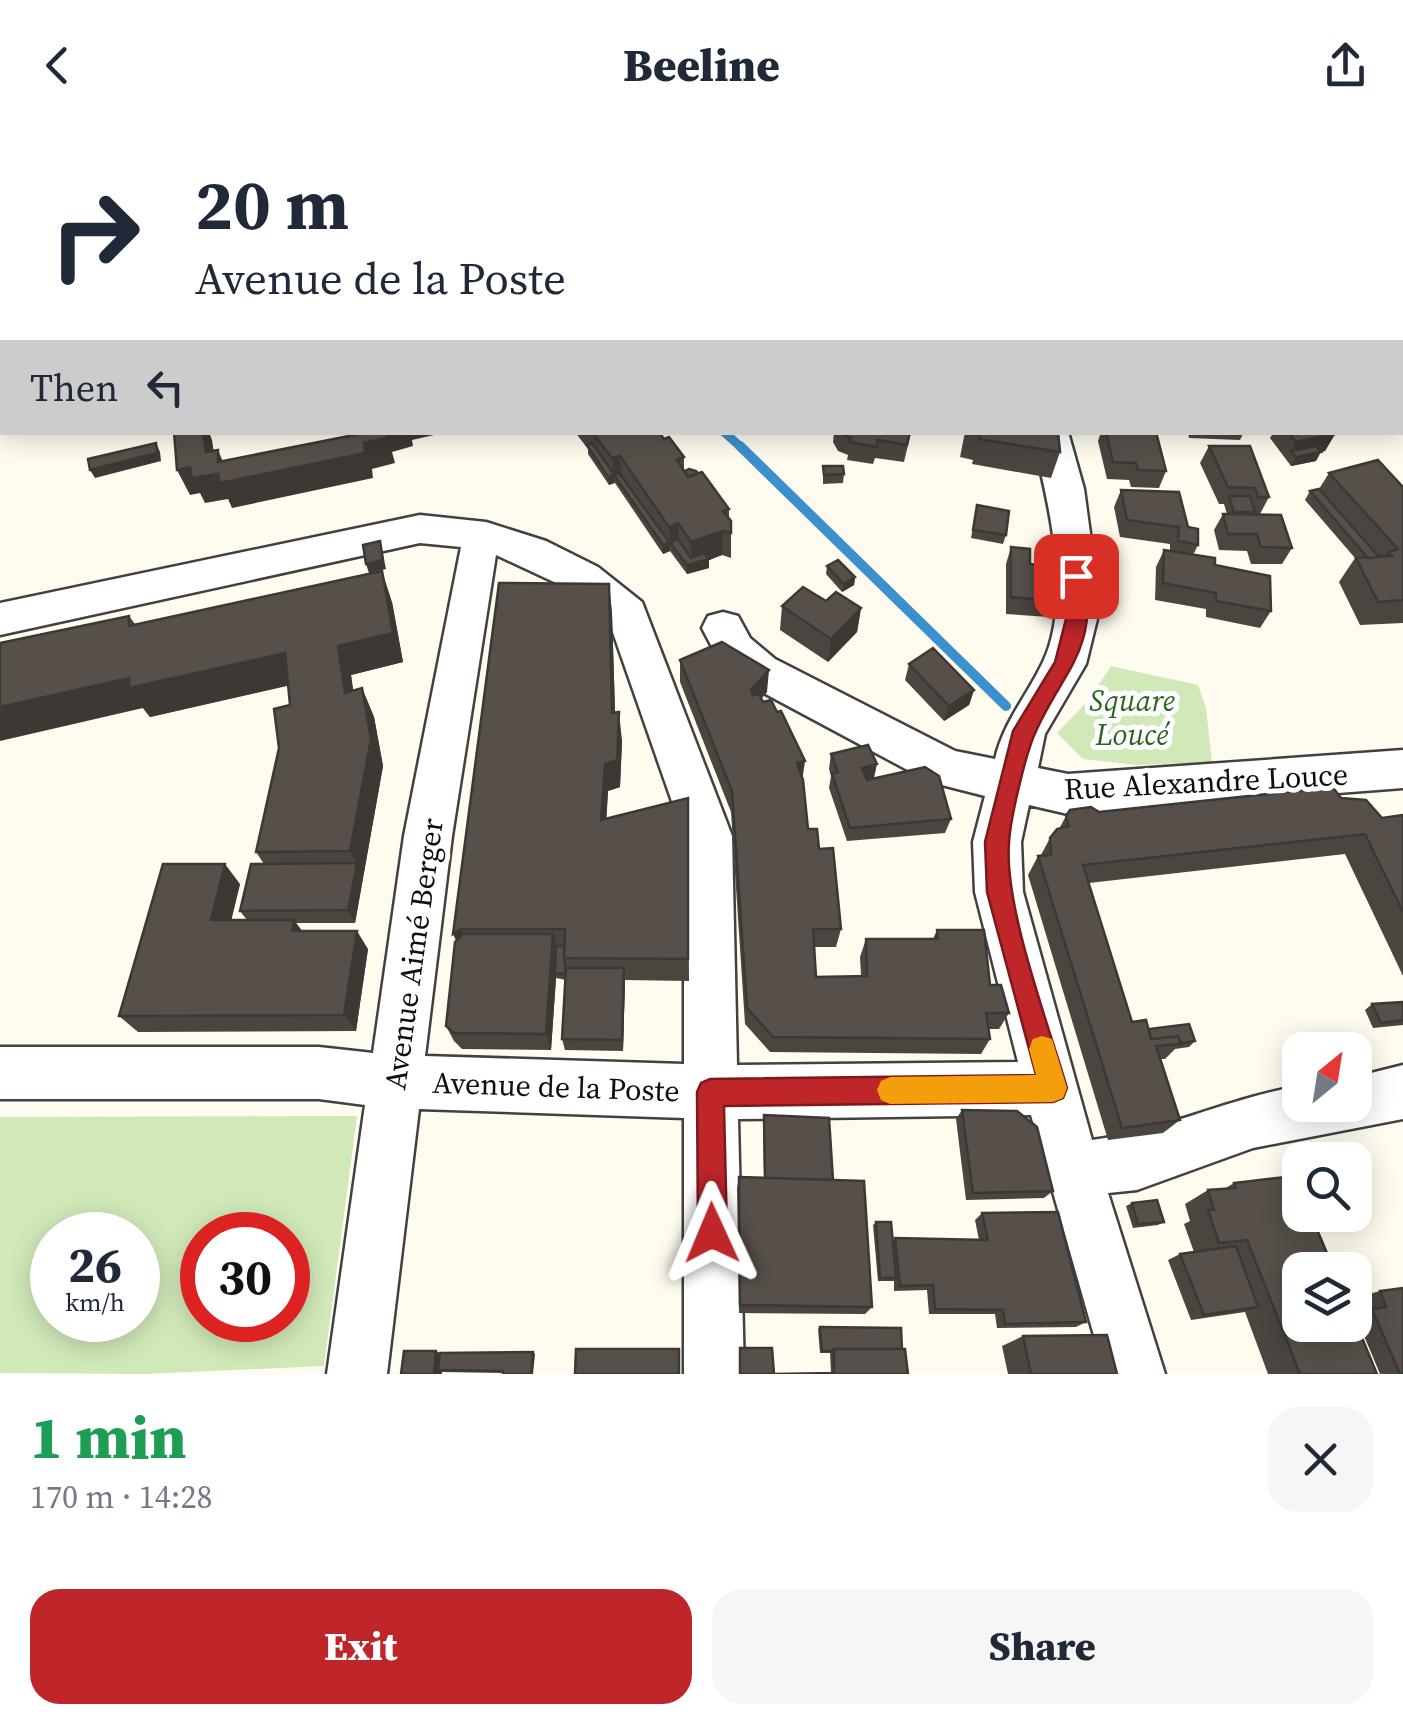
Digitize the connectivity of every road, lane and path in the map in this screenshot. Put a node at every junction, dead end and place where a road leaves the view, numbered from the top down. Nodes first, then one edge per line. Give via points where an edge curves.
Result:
1 (1051, 435) edge
2 (486, 537) junction
3 (0, 620) edge
4 (722, 628) dead end
5 (1403, 769) edge
6 (1010, 784) junction
7 (0, 1073) edge
8 (396, 1082) junction
9 (1053, 1088) junction
10 (710, 1092) junction
11 (1403, 1092) edge
12 (1372, 1099) edge
13 (1282, 1115) edge
14 (1073, 1170) junction
15 (357, 1374) edge
16 (714, 1374) edge
17 (1136, 1374) edge

1 - 6 street via 1080,607 1065,664 1024,731
2 - 3 street via 420,528
2 - 8 street, Avenue Aimé Berger via 476,555 428,836
2 - 10 street via 604,590 626,613 708,836
4 - 6 street, Rue Alexandre Louce via 734,650 760,671 946,768
5 - 6 street, Rue Alexandre Louce via 1068,794
6 - 9 street via 997,842 999,892
7 - 8 street, Avenue de la Poste via 319,1072
8 - 10 street, Avenue de la Poste
8 - 15 street, Avenue Aimé Berger
9 - 10 street, Avenue de la Poste
9 - 14 street
10 - 16 street
11 - 12 street
13 - 14 street via 1137,1162
14 - 17 street

